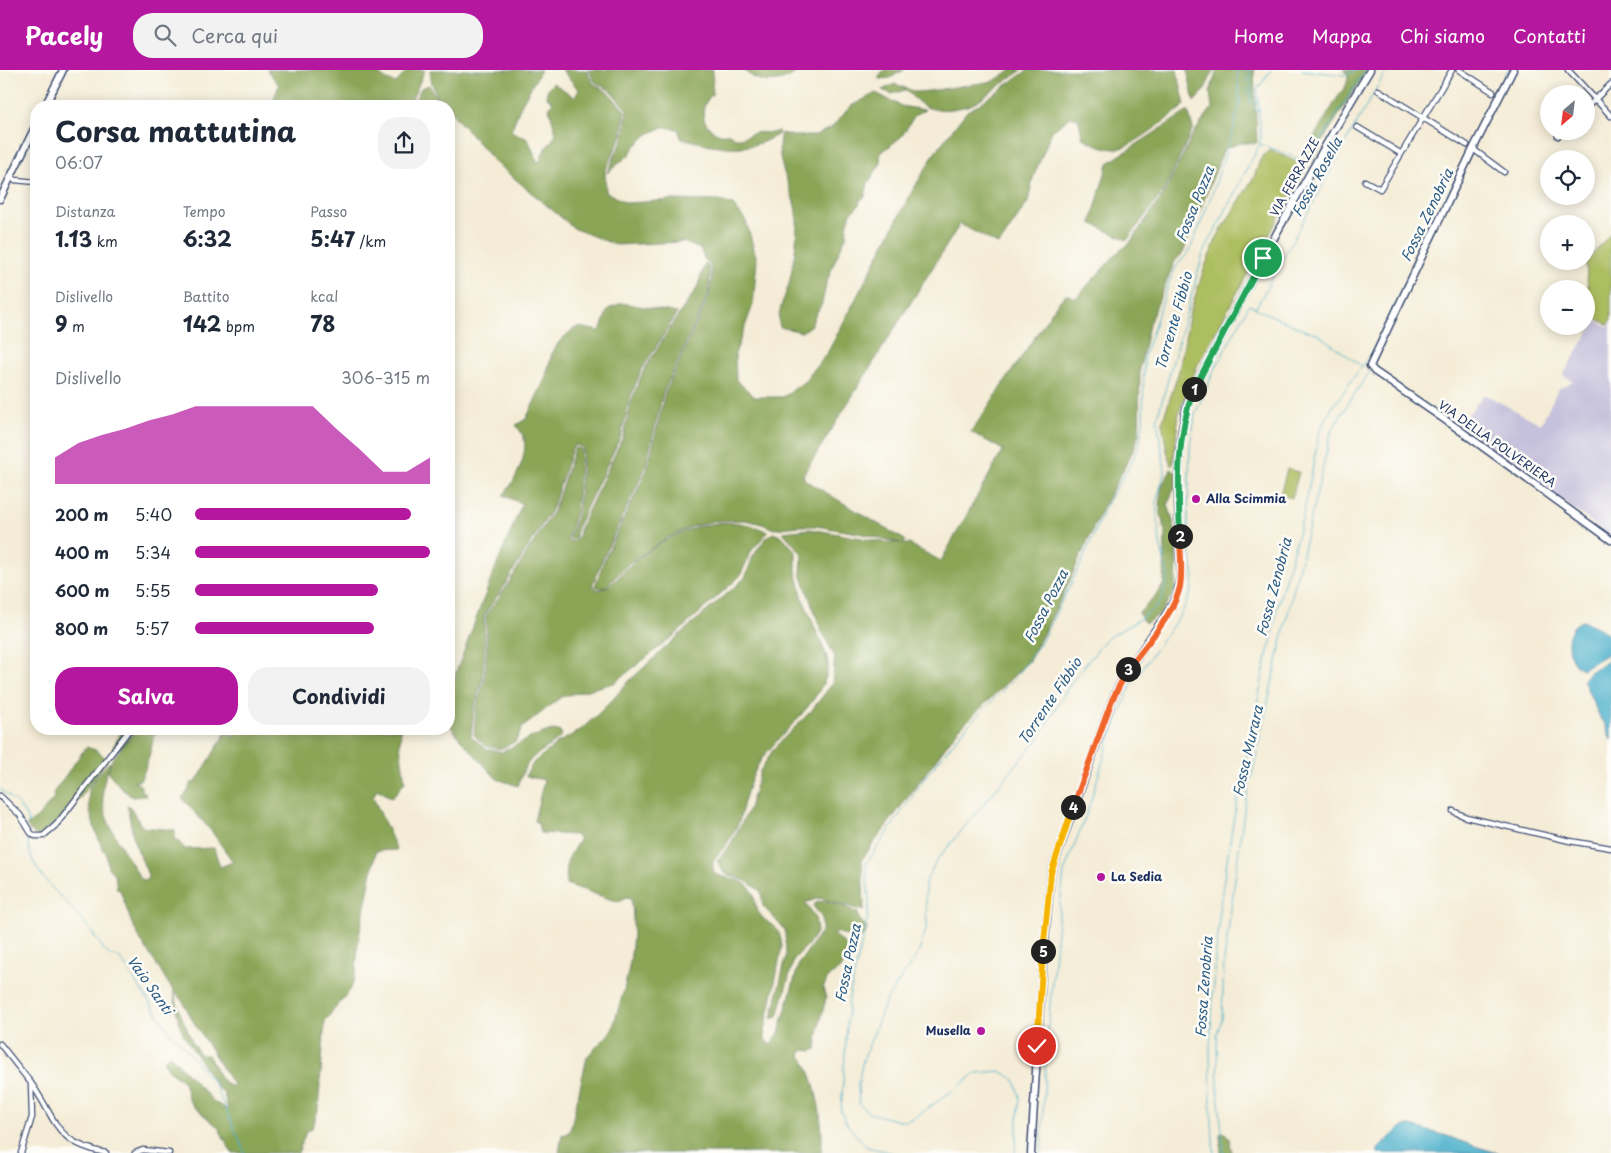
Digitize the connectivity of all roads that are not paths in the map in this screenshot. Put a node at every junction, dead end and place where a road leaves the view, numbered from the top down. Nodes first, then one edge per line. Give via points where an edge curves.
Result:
1 (63, 70) edge
2 (1370, 70) edge
3 (1452, 70) edge
4 (1459, 70) edge
5 (1513, 70) edge
6 (1568, 70) edge
7 (1611, 84) edge
8 (1582, 85) edge
9 (1378, 90) dead end
10 (1493, 92) dead end
11 (48, 100) edge
12 (1595, 100) joint
13 (1611, 116) edge
14 (1423, 117) junction
15 (1356, 127) dead end
16 (30, 137) edge
17 (1470, 147) junction
18 (1400, 153) junction
19 (1504, 172) dead end
20 (11, 177) junction
21 (30, 181) edge
22 (1365, 181) dead end
23 (0, 199) edge
24 (1611, 540) edge
25 (125, 735) edge
26 (0, 796) edge
27 (1453, 811) dead end
28 (1611, 848) edge
29 (0, 1044) edge
30 (31, 1083) junction
31 (21, 1153) edge
32 (106, 1153) edge
33 (135, 1153) edge
34 (169, 1153) edge
35 (1031, 1153) edge

1 - 11 street
2 - 35 street, VIA FERRAZZE via 1300,190 1219,340 1194,388 1185,414 1180,459 1180,587 1169,610 1118,688 1051,873
3 - 14 street
4 - 10 street
5 - 17 street
6 - 8 street
7 - 12 street
9 - 14 street
12 - 13 street
14 - 17 street
14 - 18 street
15 - 18 street
16 - 20 street
17 - 19 street
17 - 24 street, VIA DELLA POLVERIERA via 1370,366
18 - 22 street via 1380,189
20 - 21 street
20 - 23 street
25 - 26 street via 56,825 43,836 31,833 20,815
27 - 28 street via 1466,817
29 - 30 street
30 - 31 street via 32,1117
30 - 32 street via 56,1126 67,1138
33 - 34 street via 143,1150

